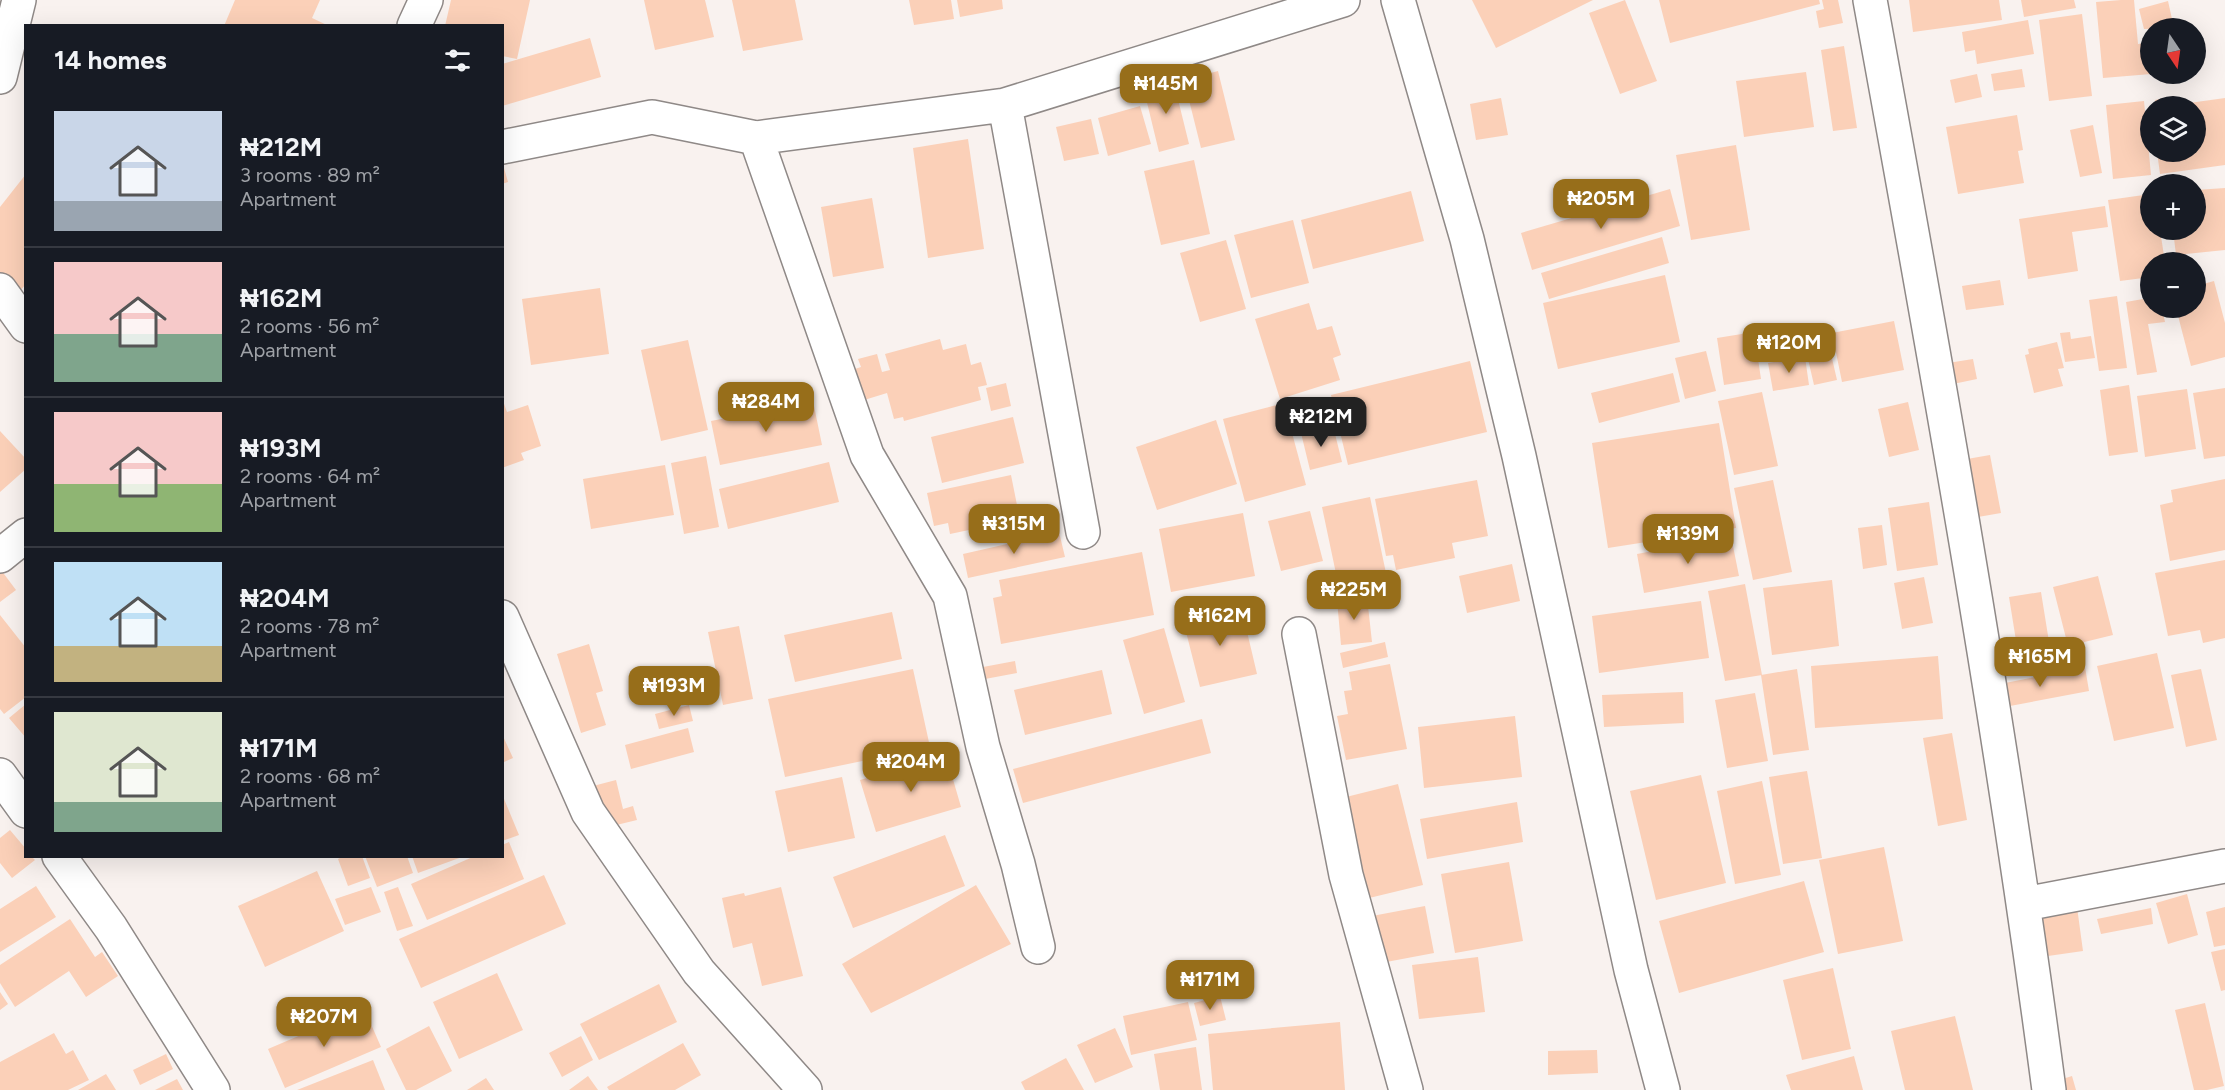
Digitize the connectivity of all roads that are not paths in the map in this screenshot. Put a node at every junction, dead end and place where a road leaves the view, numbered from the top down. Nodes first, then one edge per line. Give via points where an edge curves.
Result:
1 (19, 0) edge
2 (426, 0) edge
3 (1343, 0) edge
4 (1398, 0) edge
5 (1870, 0) edge
6 (415, 24) edge
7 (0, 77) edge
8 (1005, 105) junction
9 (756, 138) junction
10 (504, 147) edge
11 (0, 290) edge
12 (24, 323) edge
13 (1083, 532) dead end
14 (24, 537) edge
15 (0, 556) edge
16 (504, 622) edge
17 (1299, 634) dead end
18 (0, 776) edge
19 (24, 808) edge
20 (59, 858) edge
21 (2225, 866) edge
22 (2025, 904) junction
23 (1038, 947) dead end
24 (213, 1090) edge
25 (805, 1090) edge
26 (1406, 1090) edge
27 (1663, 1090) edge
28 (2049, 1090) edge

1 - 7 street
2 - 6 street
3 - 8 street
4 - 27 street via 1467,239 1519,456 1630,970
5 - 22 street via 1928,316
8 - 9 street
8 - 13 street
9 - 10 street via 652,117
9 - 23 street via 867,455 950,596 983,747
11 - 12 street
14 - 15 street
16 - 25 street via 588,812 699,972
17 - 26 street via 1346,875
18 - 19 street
20 - 24 street via 111,928
21 - 22 street
22 - 28 street

